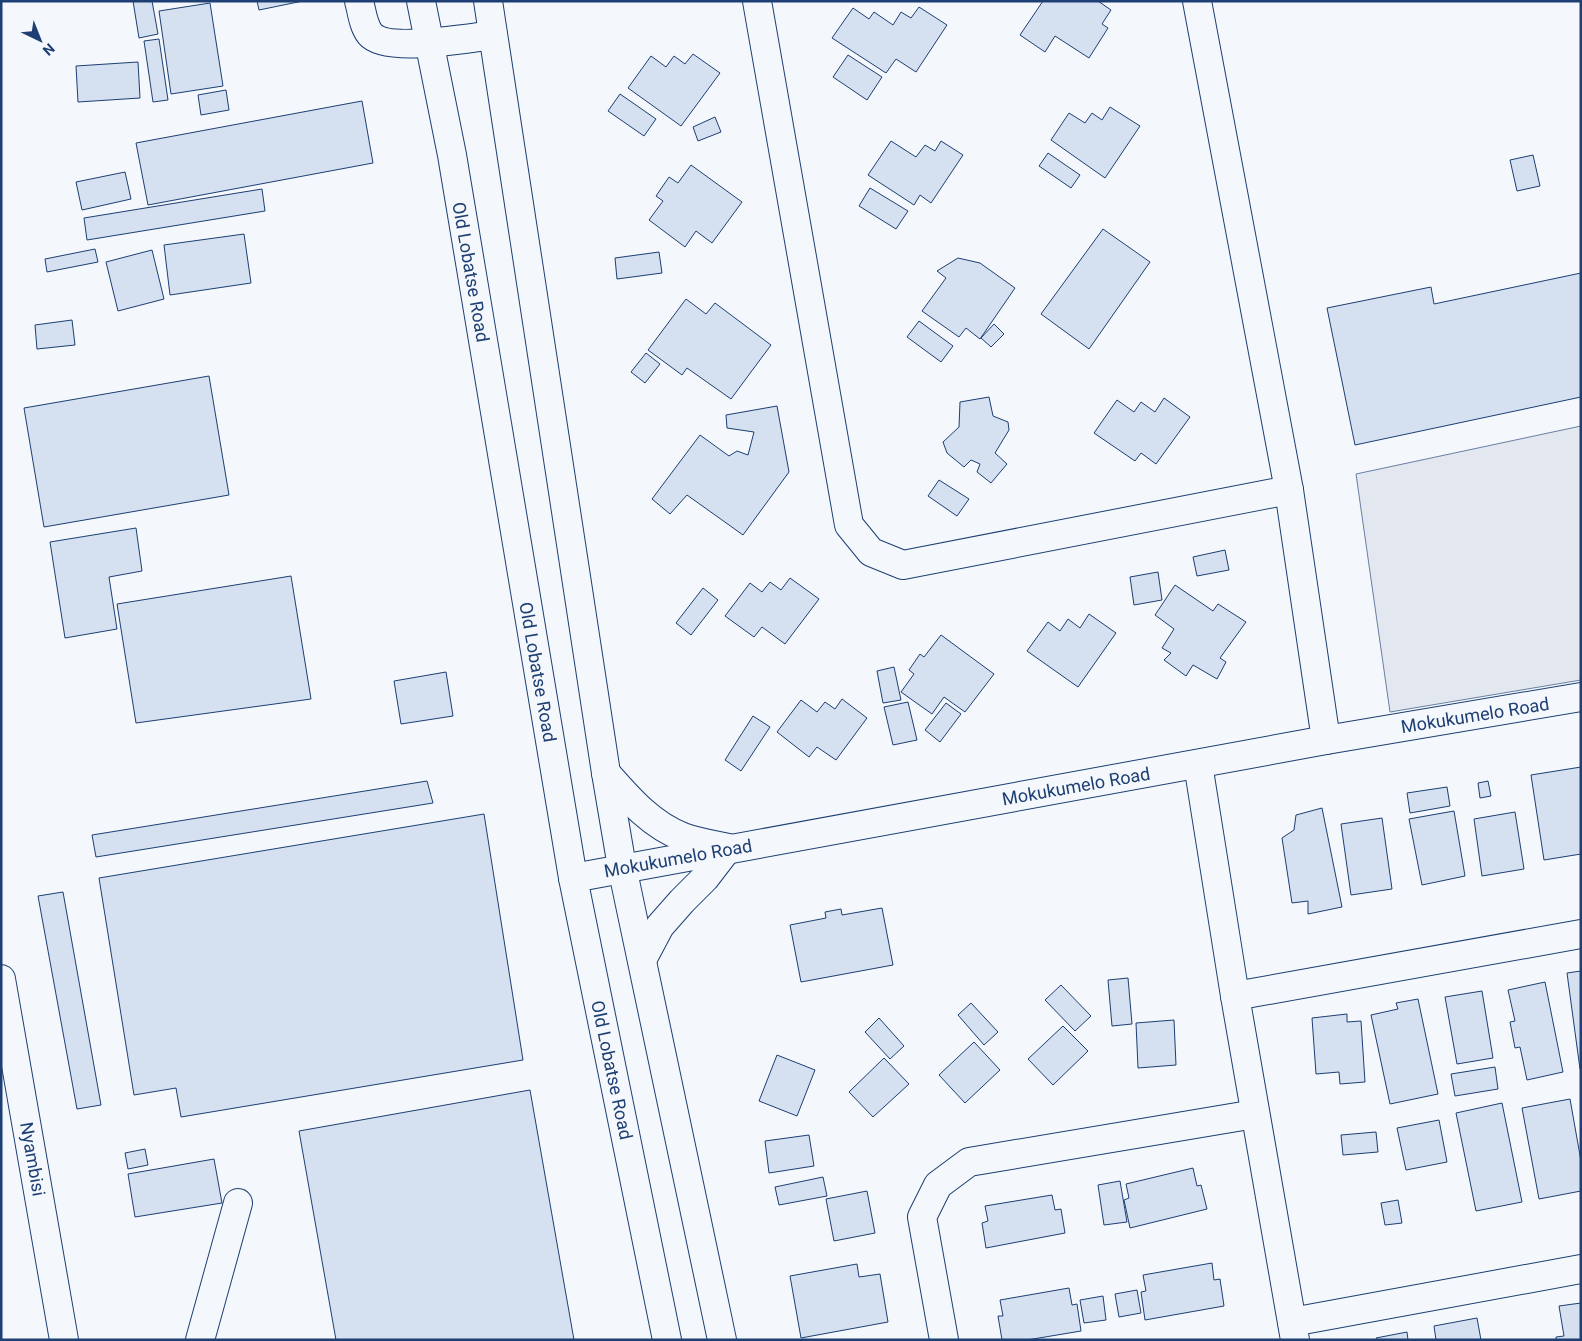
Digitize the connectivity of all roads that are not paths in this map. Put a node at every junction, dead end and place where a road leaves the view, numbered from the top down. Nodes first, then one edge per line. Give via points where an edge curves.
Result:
1 (359, 1) edge
2 (421, 1) edge
3 (488, 1) edge
4 (757, 1) edge
5 (1197, 1) edge
6 (493, 35) junction
7 (429, 42) junction
8 (1289, 490) junction
9 (1581, 698) edge
10 (1326, 740) junction
11 (1198, 764) junction
12 (606, 773) junction
13 (728, 848) junction
14 (622, 867) junction
15 (573, 878) junction
16 (1581, 934) edge
17 (642, 960) junction
18 (1, 979) edge
19 (1235, 996) junction
20 (1255, 1114) junction
21 (238, 1203) dead end
22 (1581, 1268) edge
23 (1294, 1331) edge
24 (64, 1340) edge
25 (200, 1340) edge
26 (667, 1340) edge
27 (722, 1340) edge
28 (944, 1340) edge

1 - 7 street via 371,36 381,41 409,44
2 - 7 street, Old Lobatse Road
3 - 6 street
4 - 8 street via 849,525 871,552 903,565
5 - 8 street
6 - 7 street
6 - 12 street
7 - 15 street, Old Lobatse Road via 452,155
8 - 10 street
9 - 10 street, Mokukumelo Road
10 - 11 street, Mokukumelo Road
11 - 13 street, Mokukumelo Road
11 - 19 street
12 - 13 street via 630,800 662,827 683,837
12 - 14 street
13 - 14 street, Mokukumelo Road
13 - 17 street via 660,926
14 - 15 street, Mokukumelo Road
14 - 17 street
15 - 26 street, Old Lobatse Road
16 - 19 street
17 - 27 street
18 - 24 street, Nyambisi
19 - 20 street
20 - 23 street
20 - 28 street via 969,1162 938,1185 922,1216
21 - 25 street
22 - 23 street

